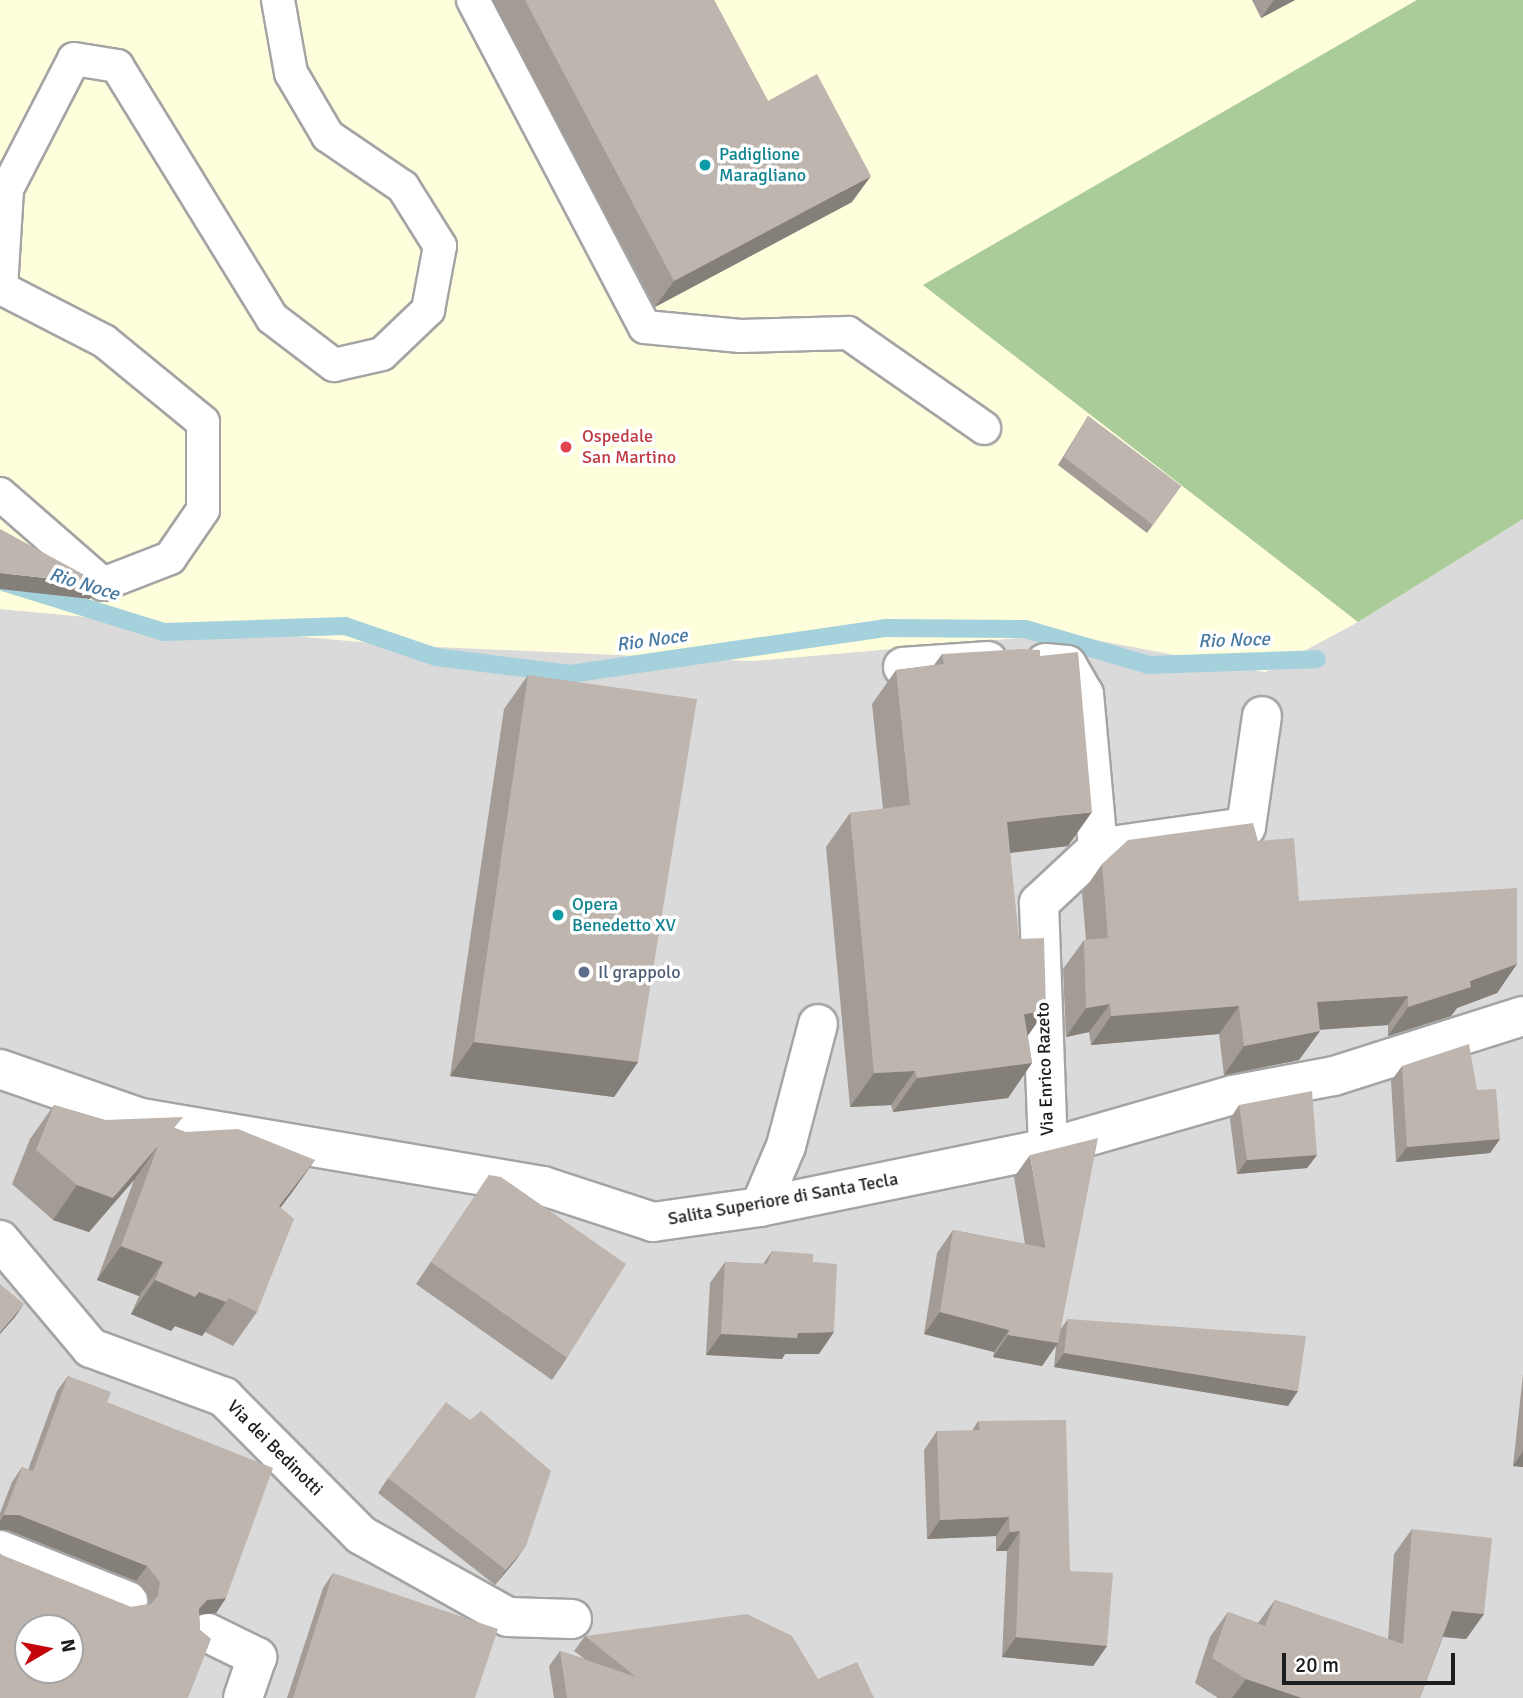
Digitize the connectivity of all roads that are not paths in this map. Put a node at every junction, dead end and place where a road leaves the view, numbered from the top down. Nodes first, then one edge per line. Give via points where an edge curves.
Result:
1 (278, 0) edge
2 (473, 0) edge
3 (984, 428) dead end
4 (0, 494) edge
5 (903, 667) edge
6 (1262, 716) dead end
7 (1098, 848) junction
8 (1523, 1016) edge
9 (818, 1024) dead end
10 (0, 1069) edge
11 (1048, 1148) junction
12 (760, 1207) junction
13 (0, 1240) edge
14 (0, 1550) edge
15 (128, 1601) dead end
16 (572, 1619) dead end
17 (208, 1633) edge
18 (243, 1698) edge

1 - 4 lane via 291,73 328,136 403,187 439,246 428,310 382,354 334,365 272,318 117,66 74,59 7,189 1,288 104,341 203,422 203,510 170,558 103,584
2 - 3 lane via 645,327 741,336 848,333
5 - 7 street via 998,661 1067,665 1084,694
6 - 7 street via 1246,827
7 - 11 street, Via Enrico Razeto via 1039,903
8 - 11 street, Salita Superiore di Santa Tecla via 1334,1076 1233,1096
9 - 12 street via 786,1146
10 - 12 street, Salita Superiore di Santa Tecla via 141,1118 543,1185 653,1222
11 - 12 street, Salita Superiore di Santa Tecla
13 - 16 street, Via dei Bedinotti via 91,1348 224,1397 362,1535 508,1618
14 - 15 street
17 - 18 street via 257,1657

